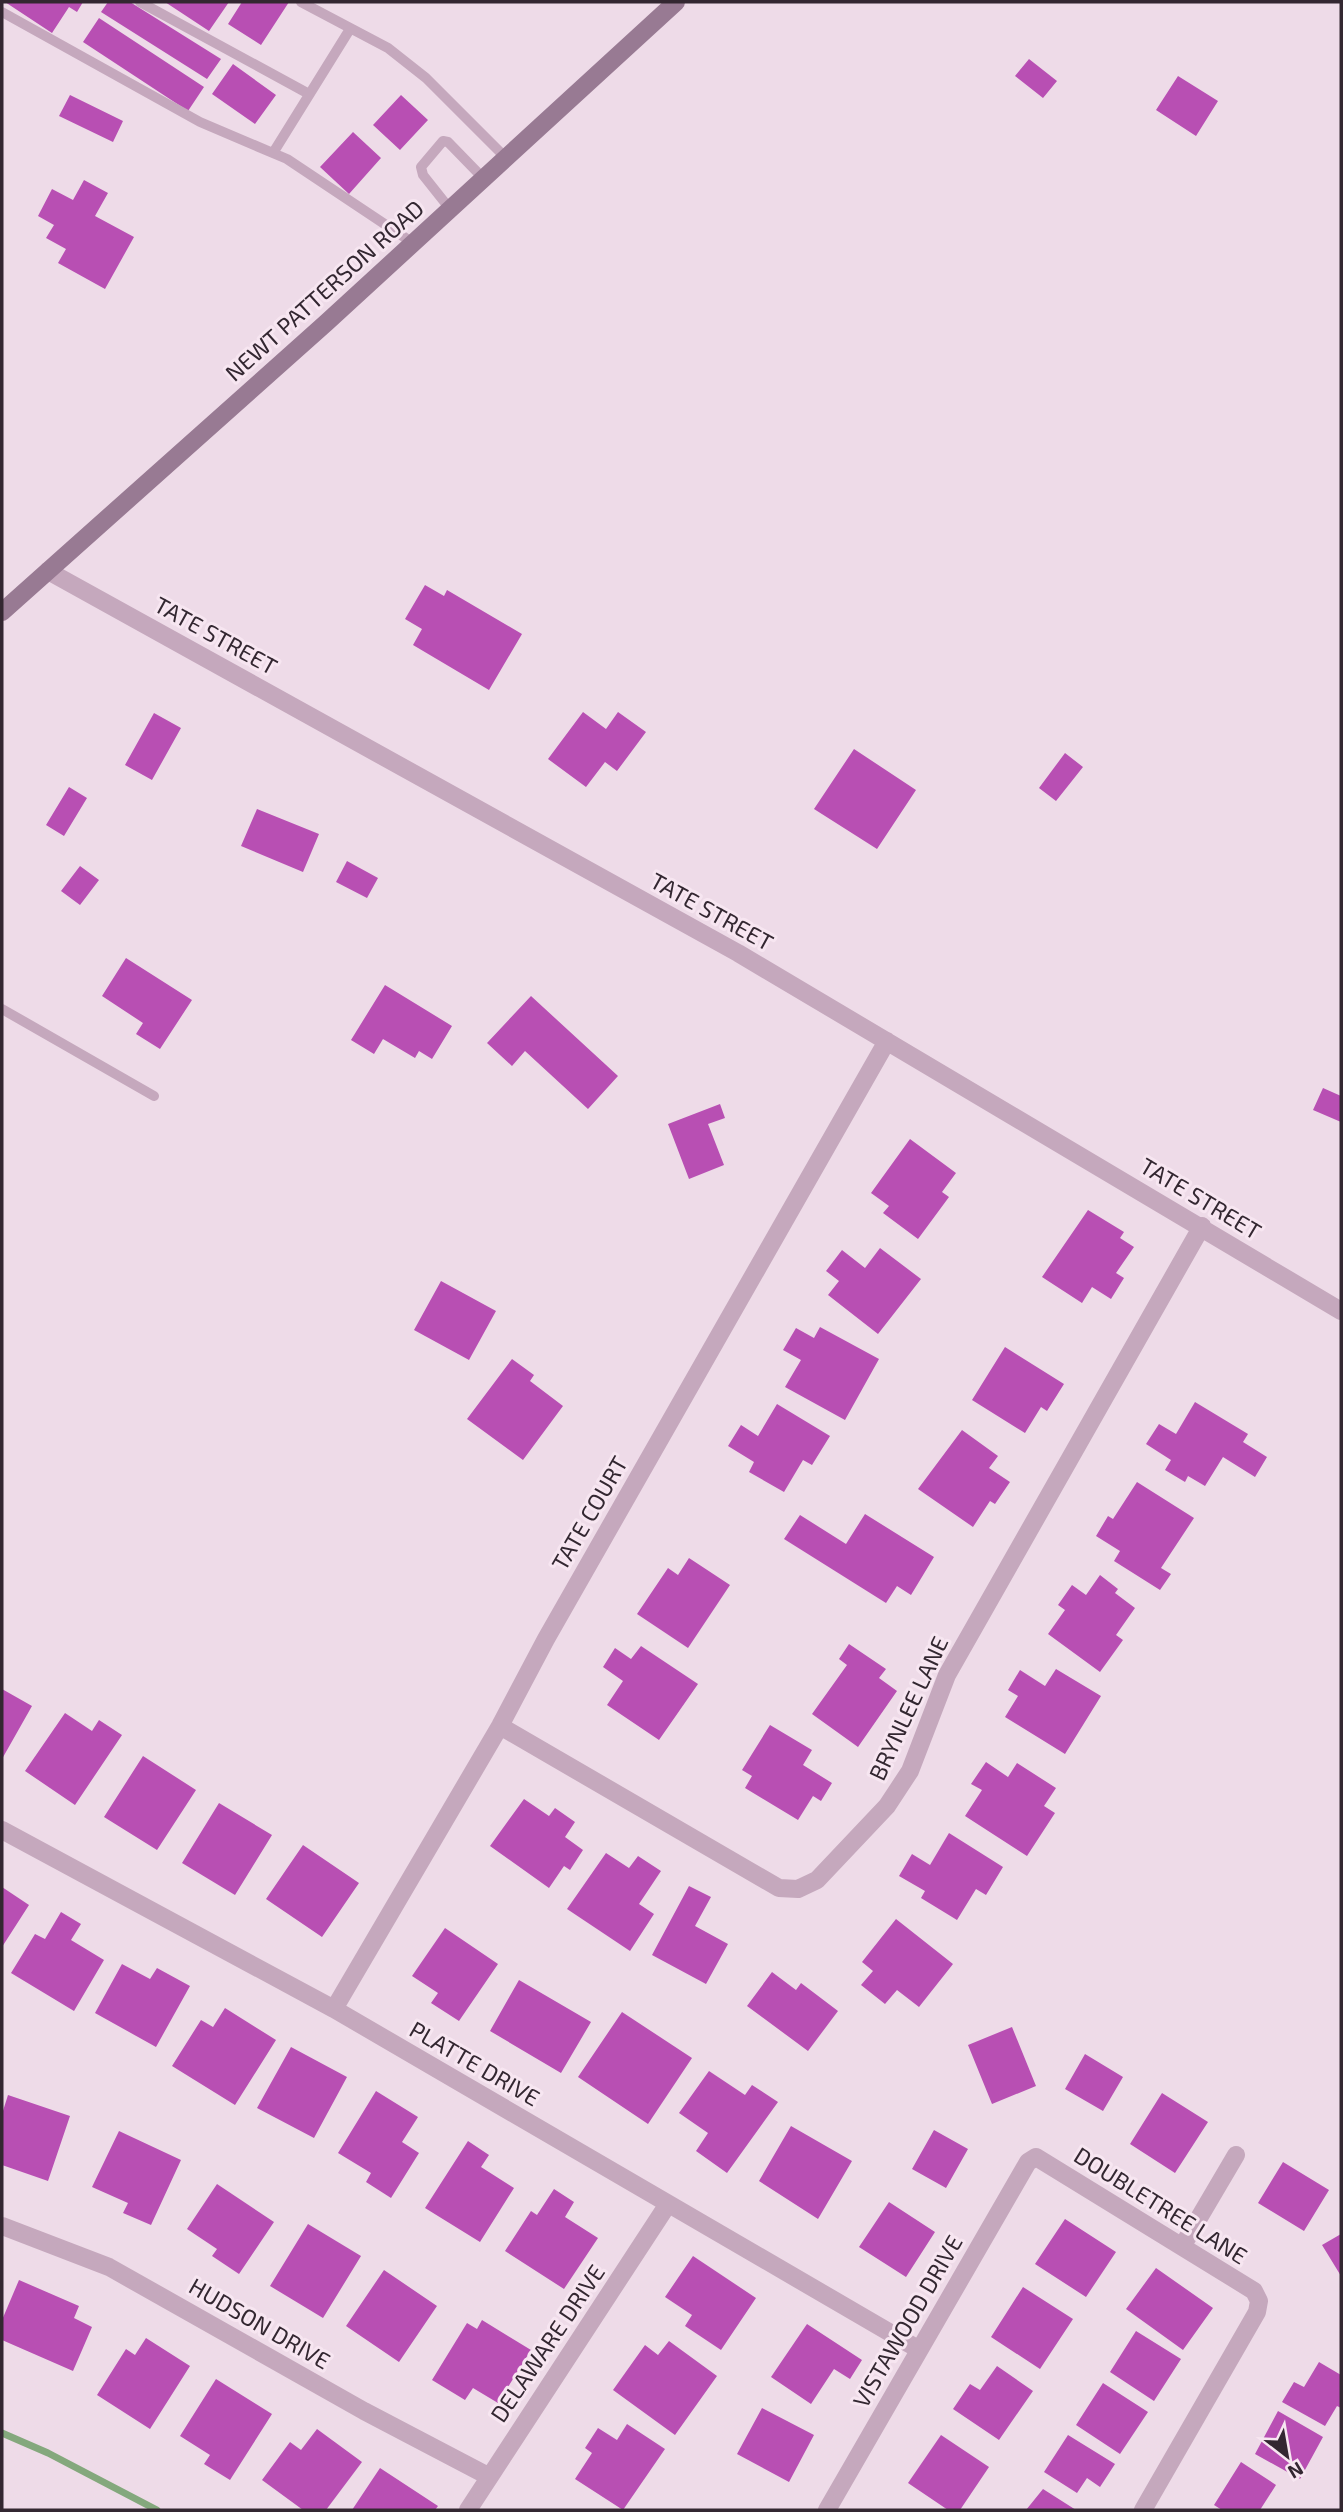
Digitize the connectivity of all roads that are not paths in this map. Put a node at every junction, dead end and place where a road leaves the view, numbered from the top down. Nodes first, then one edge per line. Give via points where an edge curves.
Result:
1 (140, 2) edge
2 (300, 2) edge
3 (676, 2) edge
4 (2, 12) edge
5 (351, 29) junction
6 (309, 94) junction
7 (273, 153) junction
8 (506, 158) junction
9 (483, 178) junction
10 (450, 209) junction
11 (412, 243) junction
12 (48, 570) junction
13 (2, 612) edge
14 (2, 1009) edge
15 (887, 1041) junction
16 (154, 1096) dead end
17 (1202, 1226) junction
18 (1341, 1311) edge
19 (500, 1726) junction
20 (2, 1830) edge
21 (334, 2009) junction
22 (1236, 2155) dead end
23 (1033, 2157) joint
24 (668, 2204) junction
25 (2, 2226) edge
26 (1183, 2245) junction
27 (918, 2349) junction
28 (488, 2476) junction
29 (468, 2510) edge
30 (827, 2510) edge
31 (1143, 2510) edge

1 - 6 lane
2 - 5 lane
3 - 8 street, NEWT PATTERSON ROAD
4 - 7 lane via 200,122
5 - 6 lane
5 - 8 lane via 388,48 426,78
6 - 7 lane
7 - 11 lane
8 - 9 street, NEWT PATTERSON ROAD
9 - 10 street, NEWT PATTERSON ROAD
9 - 10 lane via 443,141 421,166
10 - 11 street, NEWT PATTERSON ROAD
11 - 12 street, NEWT PATTERSON ROAD
12 - 13 street, NEWT PATTERSON ROAD
12 - 15 street, TATE STREET via 738,953
14 - 16 lane
15 - 17 street, TATE STREET
15 - 19 street, TATE COURT
17 - 18 street, TATE STREET
17 - 19 street, BRYNLEE LANE via 947,1675 910,1771 887,1807 817,1880 798,1889 779,1888
19 - 21 street, TATE COURT
20 - 21 street, PLATTE DRIVE
21 - 24 street, PLATTE DRIVE
22 - 26 street
23 - 26 street, DOUBLETREE LANE
23 - 27 street, VISTAWOOD DRIVE
24 - 27 street, PLATTE DRIVE
24 - 28 street, DELAWARE DRIVE
25 - 28 street, HUDSON DRIVE via 109,2267
26 - 31 street, DOUBLETREE LANE via 1254,2291 1259,2301 1257,2312
27 - 30 street, VISTAWOOD DRIVE
28 - 29 street, DELAWARE DRIVE

